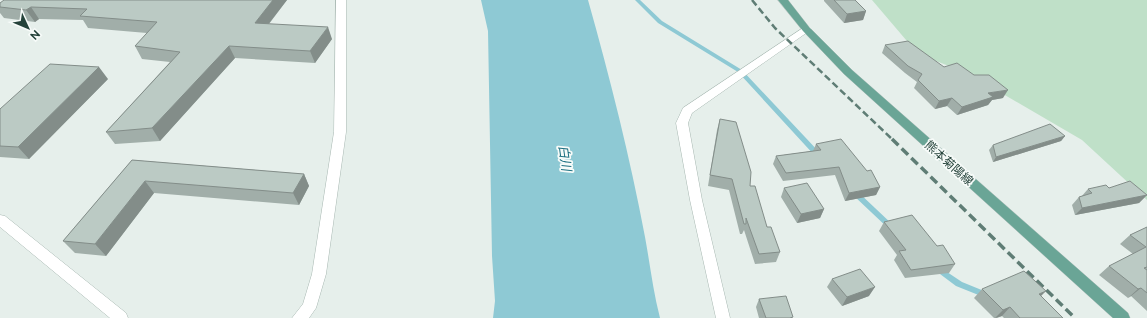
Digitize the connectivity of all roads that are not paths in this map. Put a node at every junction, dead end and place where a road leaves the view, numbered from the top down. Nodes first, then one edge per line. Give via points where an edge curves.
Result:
1 (341, 0) edge
2 (783, 0) edge
3 (806, 29) junction
4 (0, 220) edge
5 (122, 318) edge
6 (299, 318) edge
7 (723, 318) edge
8 (1123, 318) edge

1 - 6 street via 340,132 319,274 309,308
2 - 3 main road, 熊本菊陽線
3 - 7 street via 687,111 682,123 696,200
3 - 8 main road, 熊本菊陽線 via 854,77
4 - 5 street

